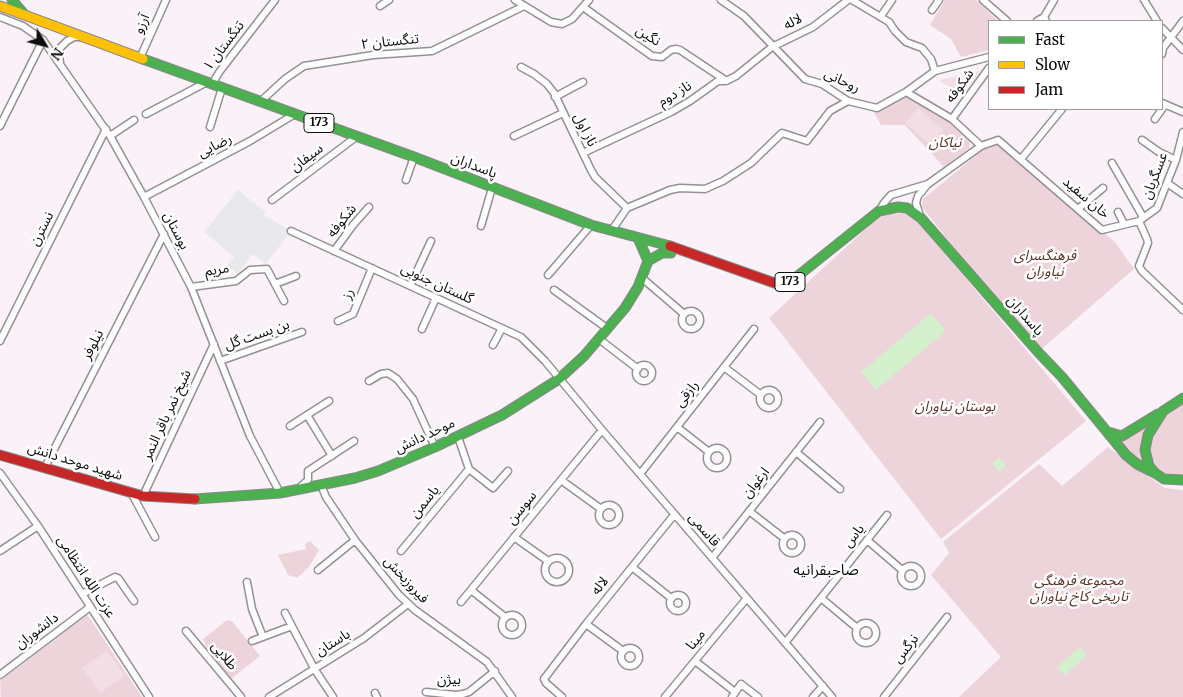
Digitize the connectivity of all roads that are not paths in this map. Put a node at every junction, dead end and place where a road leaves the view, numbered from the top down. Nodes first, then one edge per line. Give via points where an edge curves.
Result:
1 (12, 0) edge
2 (166, 0) edge
3 (275, 0) edge
4 (389, 0) edge
5 (514, 0) edge
6 (721, 0) edge
7 (850, 0) edge
8 (892, 0) edge
9 (939, 0) edge
10 (983, 0) edge
11 (1054, 0) edge
12 (1144, 0) edge
13 (586, 2) edge
14 (0, 6) edge
15 (380, 6) dead end
16 (524, 6) junction
17 (932, 10) dead end
18 (881, 16) junction
19 (0, 17) edge
20 (26, 17) junction
21 (1045, 19) edge
22 (1005, 20) edge
23 (1156, 20) edge
24 (1183, 21) edge
25 (1163, 29) edge
26 (81, 37) junction
27 (1170, 38) junction
28 (43, 40) junction
29 (772, 47) junction
30 (1163, 48) edge
31 (1183, 50) edge
32 (988, 57) edge
33 (140, 58) junction
34 (62, 66) junction
35 (521, 67) dead end
36 (988, 69) edge
37 (935, 71) junction
38 (726, 81) junction
39 (583, 82) dead end
40 (209, 83) junction
41 (222, 88) junction
42 (906, 92) junction
43 (555, 96) junction
44 (848, 100) junction
45 (260, 102) junction
46 (1163, 104) edge
47 (1061, 110) edge
48 (1160, 110) edge
49 (1183, 112) edge
50 (563, 113) junction
51 (146, 114) dead end
52 (295, 114) junction
53 (1155, 118) dead end
54 (952, 119) junction
55 (134, 120) dead end
56 (0, 126) edge
57 (210, 127) dead end
58 (106, 129) junction
59 (1183, 132) edge
60 (110, 136) junction
61 (356, 136) junction
62 (514, 136) dead end
63 (1142, 140) dead end
64 (981, 146) junction
65 (583, 153) junction
66 (414, 158) junction
67 (1021, 159) junction
68 (1176, 160) junction
69 (1112, 164) dead end
70 (406, 180) dead end
71 (1167, 183) junction
72 (928, 184) junction
73 (492, 188) junction
74 (1103, 188) dead end
75 (1183, 194) edge
76 (144, 197) junction
77 (272, 200) dead end
78 (369, 207) dead end
79 (627, 208) junction
80 (1078, 209) junction
81 (879, 210) junction
82 (1118, 212) dead end
83 (921, 218) junction
84 (1141, 219) junction
85 (591, 224) junction
86 (1124, 224) junction
87 (481, 226) dead end
88 (612, 230) junction
89 (291, 231) dead end
90 (164, 234) junction
91 (638, 238) junction
92 (432, 241) dead end
93 (334, 251) junction
94 (648, 261) junction
95 (372, 268) junction
96 (548, 275) dead end
97 (296, 276) dead end
98 (642, 278) junction
99 (275, 284) junction
100 (410, 286) junction
101 (191, 287) junction
102 (554, 290) dead end
103 (436, 298) junction
104 (284, 301) dead end
105 (1183, 310) edge
106 (684, 314) dead end
107 (338, 321) dead end
108 (502, 328) junction
109 (422, 329) dead end
110 (608, 329) junction
111 (754, 329) dead end
112 (302, 332) dead end
113 (1, 336) edge
114 (599, 339) junction
115 (214, 344) junction
116 (494, 345) dead end
117 (220, 361) junction
118 (724, 367) junction
119 (638, 369) dead end
120 (559, 379) junction
121 (369, 381) dead end
122 (761, 395) dead end
123 (1183, 398) edge
124 (329, 401) dead end
125 (1163, 411) junction
126 (307, 415) junction
127 (820, 422) dead end
128 (290, 426) dead end
129 (677, 427) junction
130 (602, 430) junction
131 (1108, 432) junction
132 (458, 437) junction
133 (354, 441) dead end
134 (435, 447) junction
135 (709, 452) dead end
136 (796, 452) junction
137 (0, 455) edge
138 (332, 456) junction
139 (45, 467) junction
140 (469, 468) junction
141 (508, 470) dead end
142 (0, 473) edge
143 (1155, 473) junction
144 (640, 474) junction
145 (561, 480) junction
146 (1181, 480) edge
147 (321, 485) junction
148 (298, 489) junction
149 (840, 489) dead end
150 (280, 493) junction
151 (132, 494) junction
152 (143, 496) junction
153 (601, 509) dead end
154 (749, 511) junction
155 (674, 515) junction
156 (887, 515) dead end
157 (38, 526) junction
158 (155, 537) dead end
159 (514, 537) junction
160 (785, 539) dead end
161 (355, 540) junction
162 (867, 540) junction
163 (0, 551) edge
164 (401, 552) dead end
165 (712, 558) junction
166 (548, 561) dead end
167 (632, 566) junction
168 (318, 570) dead end
169 (902, 570) dead end
170 (247, 582) dead end
171 (471, 590) junction
172 (82, 594) junction
173 (671, 598) dead end
174 (747, 598) junction
175 (820, 598) junction
176 (134, 601) dead end
177 (461, 602) dead end
178 (408, 604) junction
179 (90, 607) junction
180 (285, 613) dead end
181 (505, 617) dead end
182 (947, 617) dead end
183 (586, 624) junction
184 (292, 626) junction
185 (857, 628) dead end
186 (186, 631) dead end
187 (263, 638) junction
188 (252, 642) dead end
189 (785, 642) junction
190 (623, 651) dead end
191 (695, 662) junction
192 (315, 670) junction
193 (495, 671) junction
194 (0, 675) edge
195 (823, 686) junction
196 (426, 692) dead end
197 (733, 695) edge
198 (149, 697) edge
199 (242, 697) edge
200 (268, 697) edge
201 (332, 697) edge
202 (512, 697) edge
203 (562, 697) edge
204 (665, 697) edge
205 (758, 697) edge
206 (813, 697) edge
207 (832, 697) edge
208 (884, 697) edge

1 - 20 main road
2 - 33 street, آرزو
3 - 40 street, تنگستان ۱
4 - 15 street
5 - 16 street
6 - 29 street via 744,16
7 - 18 street
7 - 29 street, لاله via 813,26
8 - 18 street
9 - 17 street
10 - 22 street
11 - 21 street
12 - 23 street
13 - 16 street via 572,19 562,24 551,22
13 - 38 street, نگین via 652,56 662,57 671,50 680,50
14 - 20 main road, پاسداران / 173
16 - 45 street, تنگستان ۲ via 432,51 374,55 304,66
18 - 37 street via 906,42 922,48
19 - 28 street, بوستان via 23,26
20 - 26 main road, پاسداران / 173
24 - 27 street
25 - 27 street
26 - 33 main road, پاسداران / 173
26 - 34 street via 60,48 58,53
27 - 30 street
27 - 31 street
28 - 34 street, بوستان
28 - 56 street
29 - 38 street, ناز دوم
29 - 44 street, روحانی via 805,79 822,84
32 - 37 street, شکوفه
33 - 40 main road, پاسداران / 173
34 - 58 street, بوستان
35 - 43 street, ناز اول via 548,84
36 - 54 street, شکوفه
37 - 42 street, روحانی
38 - 65 street, ناز دوم via 718,80 670,112
39 - 43 street
40 - 41 main road, پاسداران / 173
40 - 51 street
41 - 45 main road, پاسداران / 173
41 - 57 street
42 - 44 street, روحانی via 877,108
42 - 54 street
43 - 50 street, ناز اول
44 - 79 street via 830,111 807,141 782,133 751,163 723,181 705,189 670,190
45 - 52 main road, پاسداران / 173
46 - 49 street
47 - 67 street
48 - 53 street
50 - 62 street
50 - 65 street, ناز اول
52 - 61 main road, پاسداران / 173
52 - 76 street, رضایی
54 - 64 street
55 - 60 street
58 - 60 street, بوستان
58 - 113 street, نسترن
59 - 68 street, عسگریان
60 - 76 street, بوستان
61 - 66 main road, پاسداران / 173
61 - 77 street, سیفان
63 - 68 street
64 - 67 street, خان سفید via 998,140
64 - 72 street
65 - 79 street, ناز اول via 596,177
66 - 70 street
66 - 73 main road, پاسداران / 173
67 - 80 street, خان سفید
68 - 71 street, عسگریان
69 - 84 street
71 - 75 street
71 - 84 street, عسگریان via 1157,208
72 - 81 street via 892,195
72 - 83 street via 916,203
73 - 85 main road, پاسداران / 173
73 - 87 street
74 - 80 street
76 - 90 street, بوستان
78 - 93 street, شکوفه
79 - 88 street
80 - 86 street, خان سفید via 1102,230
81 - 83 main road, پاسداران via 898,206
81 - 91 main road, پاسداران / 173 via 786,284 780,285
82 - 86 street
83 - 94 main road, 173 via 894,211 877,218 786,292 671,253 662,253
83 - 131 main road, پاسداران
84 - 86 street, خان سفید
84 - 105 street via 1148,243 1139,266
85 - 88 main road, پاسداران / 173
85 - 96 street
88 - 91 main road, پاسداران / 173
89 - 93 street, گلستان جنوبی
90 - 101 street, بوستان
90 - 139 street, نیلوفر
91 - 94 main road
92 - 100 street
93 - 95 street, گلستان جنوبی
94 - 98 main road, موحد دانش
95 - 100 street, گلستان جنوبی
95 - 107 street, رز via 353,314
97 - 99 street
98 - 106 street
98 - 110 main road, موحد دانش
99 - 101 street, مریم via 267,268 250,270 236,281
99 - 104 street, مریم
100 - 103 street, گلستان جنوبی
101 - 115 street, بوستان
102 - 110 street
103 - 108 street, گلستان جنوبی
103 - 109 street
108 - 116 street
108 - 120 street, گلستان جنوبی via 521,337
110 - 114 main road, موحد دانش
111 - 118 street, رازقی
112 - 117 street, بن بست گل
114 - 119 street
114 - 120 main road, موحد دانش
115 - 117 street, بوستان
115 - 152 street, شیخ نمر باقر النمر
117 - 150 street, بوستان via 250,436
118 - 122 street
118 - 129 street, رازقی
120 - 130 street, قاسمی
120 - 132 main road, موحد دانش
121 - 134 street via 388,373 397,379 413,399
123 - 125 main road
124 - 126 street
125 - 131 main road via 1125,435
125 - 143 main road via 1146,444 1146,457
126 - 128 street
126 - 138 street
127 - 136 street, ارغوان
129 - 135 street
129 - 144 street, رازقی
130 - 144 street, قاسمی
130 - 145 street, سوسن
131 - 143 main road, پاسداران via 1126,455
132 - 134 main road, موحد دانش
132 - 140 street
133 - 138 street
134 - 147 main road, موحد دانش via 378,471
136 - 149 street
136 - 154 street, ارغوان
137 - 139 main road, شهید موحد دانش
138 - 148 street via 308,471 308,480
139 - 151 main road, شهید موحد دانش
140 - 141 street via 493,488
140 - 164 street, یاسمن
142 - 157 street, عزت الله انتظامی
143 - 146 main road, پاسداران via 1164,479
144 - 155 street, قاسمی
145 - 153 street
145 - 159 street, سوسن
147 - 148 main road, موحد دانش
147 - 161 street, فیروزبخش
148 - 150 main road, موحد دانش
150 - 152 main road, موحد دانش via 204,499
151 - 152 main road, شهید موحد دانش
151 - 158 street
154 - 160 street
154 - 165 street, ارغوان
155 - 165 street, قاسمی
155 - 167 street, لاله
156 - 162 street, یاس
157 - 163 street
157 - 172 street, عزت الله انتظامی
159 - 166 street
159 - 171 street, سوسن
161 - 168 street
161 - 178 street, فیروزبخش
162 - 169 street
162 - 175 street, یاس
165 - 174 street, قاسمی
167 - 173 street
167 - 183 street, لاله
170 - 187 street
171 - 177 street, سوسن
171 - 181 street
172 - 176 street via 115,577
172 - 179 street, عزت الله انتظامی
174 - 189 street, قاسمی
174 - 191 street, مینا
175 - 185 street
175 - 189 street, یاس
178 - 192 street, باستان
178 - 193 street, فیروزبخش via 481,657
179 - 194 street, دانشوران
179 - 198 street, عزت الله انتظامی
180 - 184 street
182 - 208 street, نرگس
183 - 190 street
183 - 203 street, لاله via 544,679
184 - 187 street
184 - 192 street
186 - 199 street, طلایی
187 - 188 street
189 - 195 street, قاسمی
191 - 197 street
191 - 204 street, مینا
192 - 200 street, باستان
192 - 201 street
193 - 196 street, بیژن via 463,694
193 - 202 street, فیروزبخش
195 - 206 street
195 - 207 street, قاسمی
197 - 205 street via 741,684

